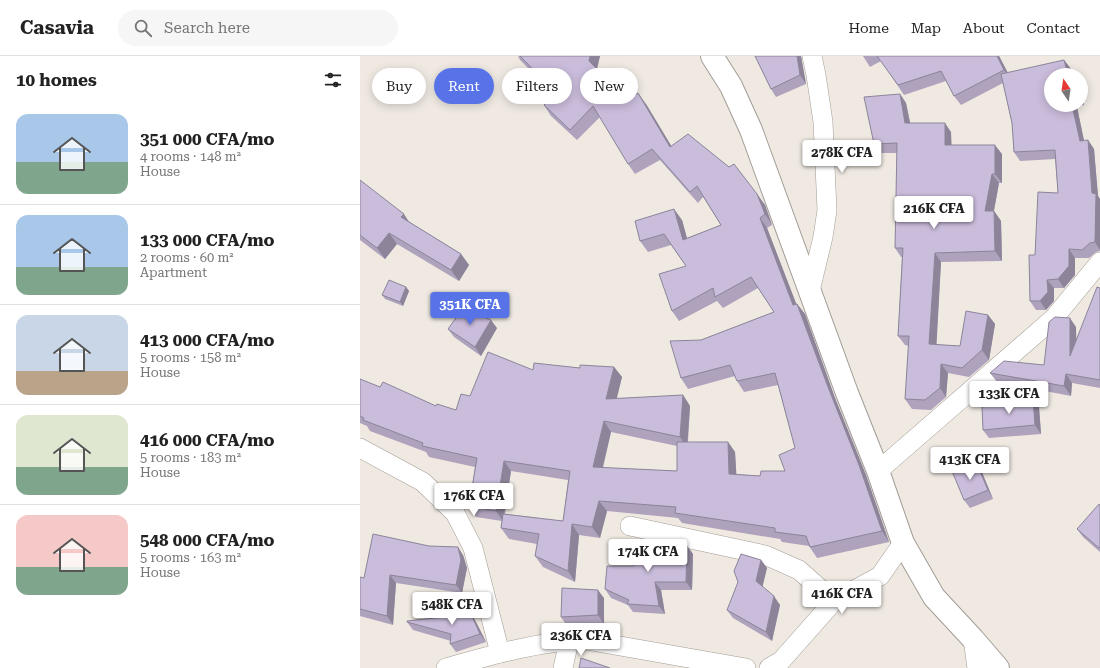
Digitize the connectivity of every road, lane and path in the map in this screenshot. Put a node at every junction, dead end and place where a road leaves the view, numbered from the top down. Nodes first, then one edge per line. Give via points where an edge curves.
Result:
1 (712, 56) edge
2 (812, 56) edge
3 (1100, 262) edge
4 (810, 291) junction
5 (360, 448) edge
6 (878, 471) junction
7 (630, 526) dead end
8 (903, 543) junction
9 (834, 601) junction
10 (973, 639) junction
11 (569, 641) junction
12 (500, 653) junction
13 (446, 668) edge
14 (563, 668) edge
15 (746, 668) edge
16 (769, 668) edge
17 (977, 668) edge
18 (998, 668) edge

1 - 4 street via 731,86 752,130
2 - 4 street via 823,122 827,210
3 - 6 street via 1054,318
4 - 6 street
5 - 12 street via 423,482 455,513 473,548
6 - 8 street
7 - 9 street via 765,555 799,570
8 - 9 street via 880,576
8 - 10 street via 934,597
9 - 16 street via 781,660
10 - 17 street
10 - 18 street
11 - 12 street
11 - 14 street
11 - 15 street via 586,640
12 - 13 street

